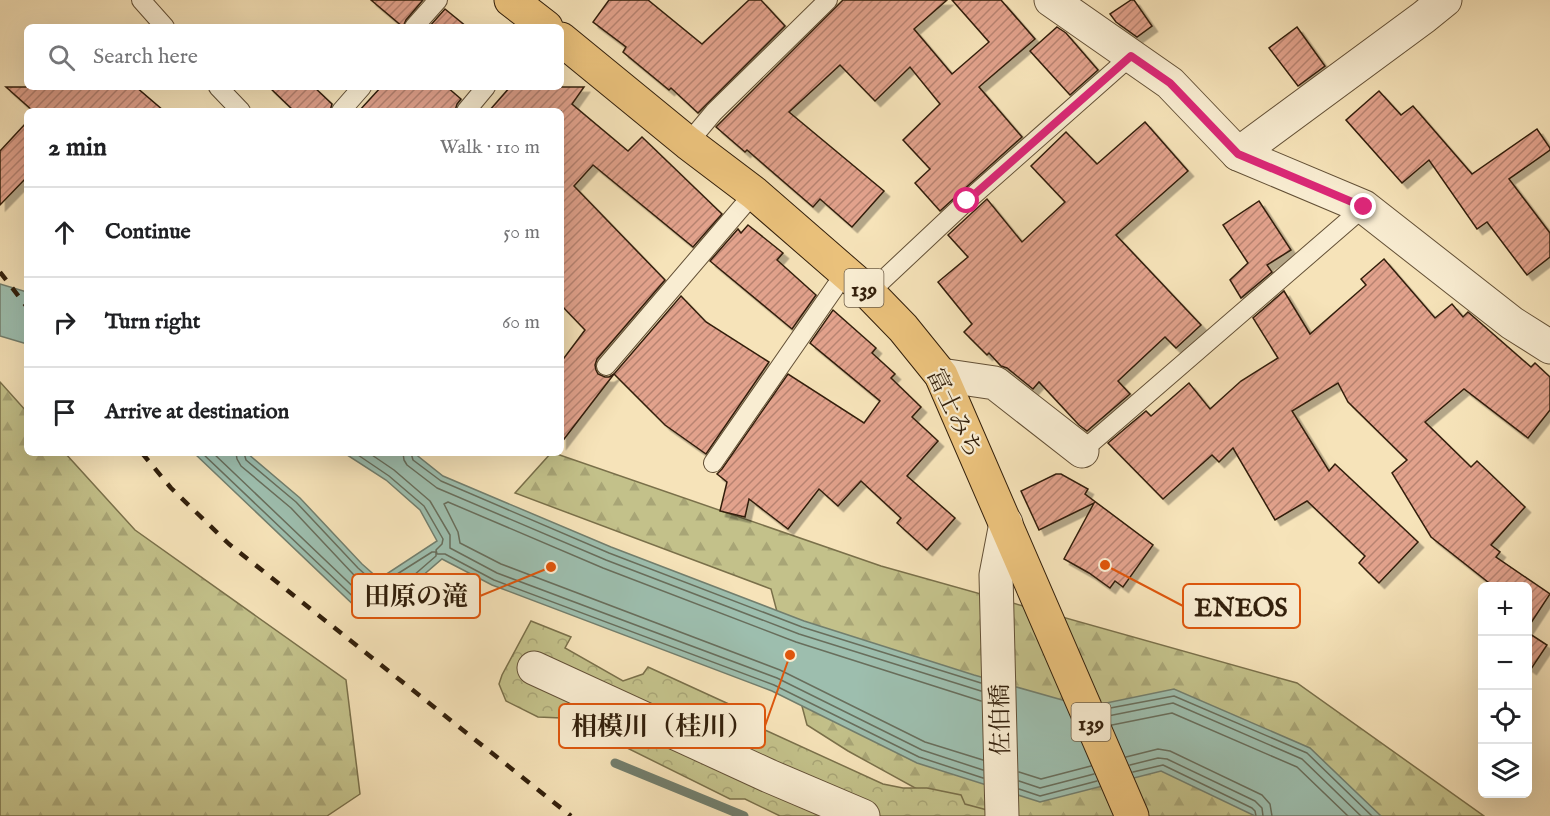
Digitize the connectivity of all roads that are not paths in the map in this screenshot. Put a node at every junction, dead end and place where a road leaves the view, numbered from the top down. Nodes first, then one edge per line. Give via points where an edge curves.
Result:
1 (141, 0) edge
2 (438, 0) edge
3 (511, 0) edge
4 (828, 0) edge
5 (1051, 0) edge
6 (1444, 0) edge
7 (162, 24) edge
8 (417, 24) edge
9 (540, 24) edge
10 (564, 43) edge
11 (1131, 56) junction
12 (221, 90) edge
13 (359, 90) edge
14 (484, 90) edge
15 (238, 108) edge
16 (344, 108) edge
17 (468, 108) edge
18 (688, 143) junction
19 (1238, 154) junction
20 (754, 193) junction
21 (1364, 207) junction
22 (857, 283) junction
23 (1550, 347) edge
24 (606, 366) dead end
25 (941, 375) junction
26 (1082, 451) joint
27 (713, 463) dead end
28 (1006, 523) junction
29 (534, 668) dead end
30 (863, 816) edge
31 (1002, 816) edge
32 (1132, 816) edge

1 - 7 lane
2 - 8 lane
3 - 9 highway, 富士みち / 139
4 - 18 lane via 714,112
5 - 11 street
6 - 19 street
10 - 18 highway, 富士みち / 139
11 - 19 street via 1170,83
11 - 22 lane via 967,201
12 - 15 lane
13 - 16 lane
14 - 17 lane
18 - 20 highway, 富士みち / 139
19 - 21 street
20 - 22 highway, 富士みち / 139
20 - 24 lane
21 - 23 street via 1512,323
21 - 26 lane
22 - 25 highway, 富士みち / 139 via 903,328
22 - 27 lane
25 - 26 street via 995,383
25 - 28 highway, 富士みち / 139
28 - 31 street, 佐伯橋 via 996,575
28 - 32 highway, 富士みち / 139
29 - 30 street

